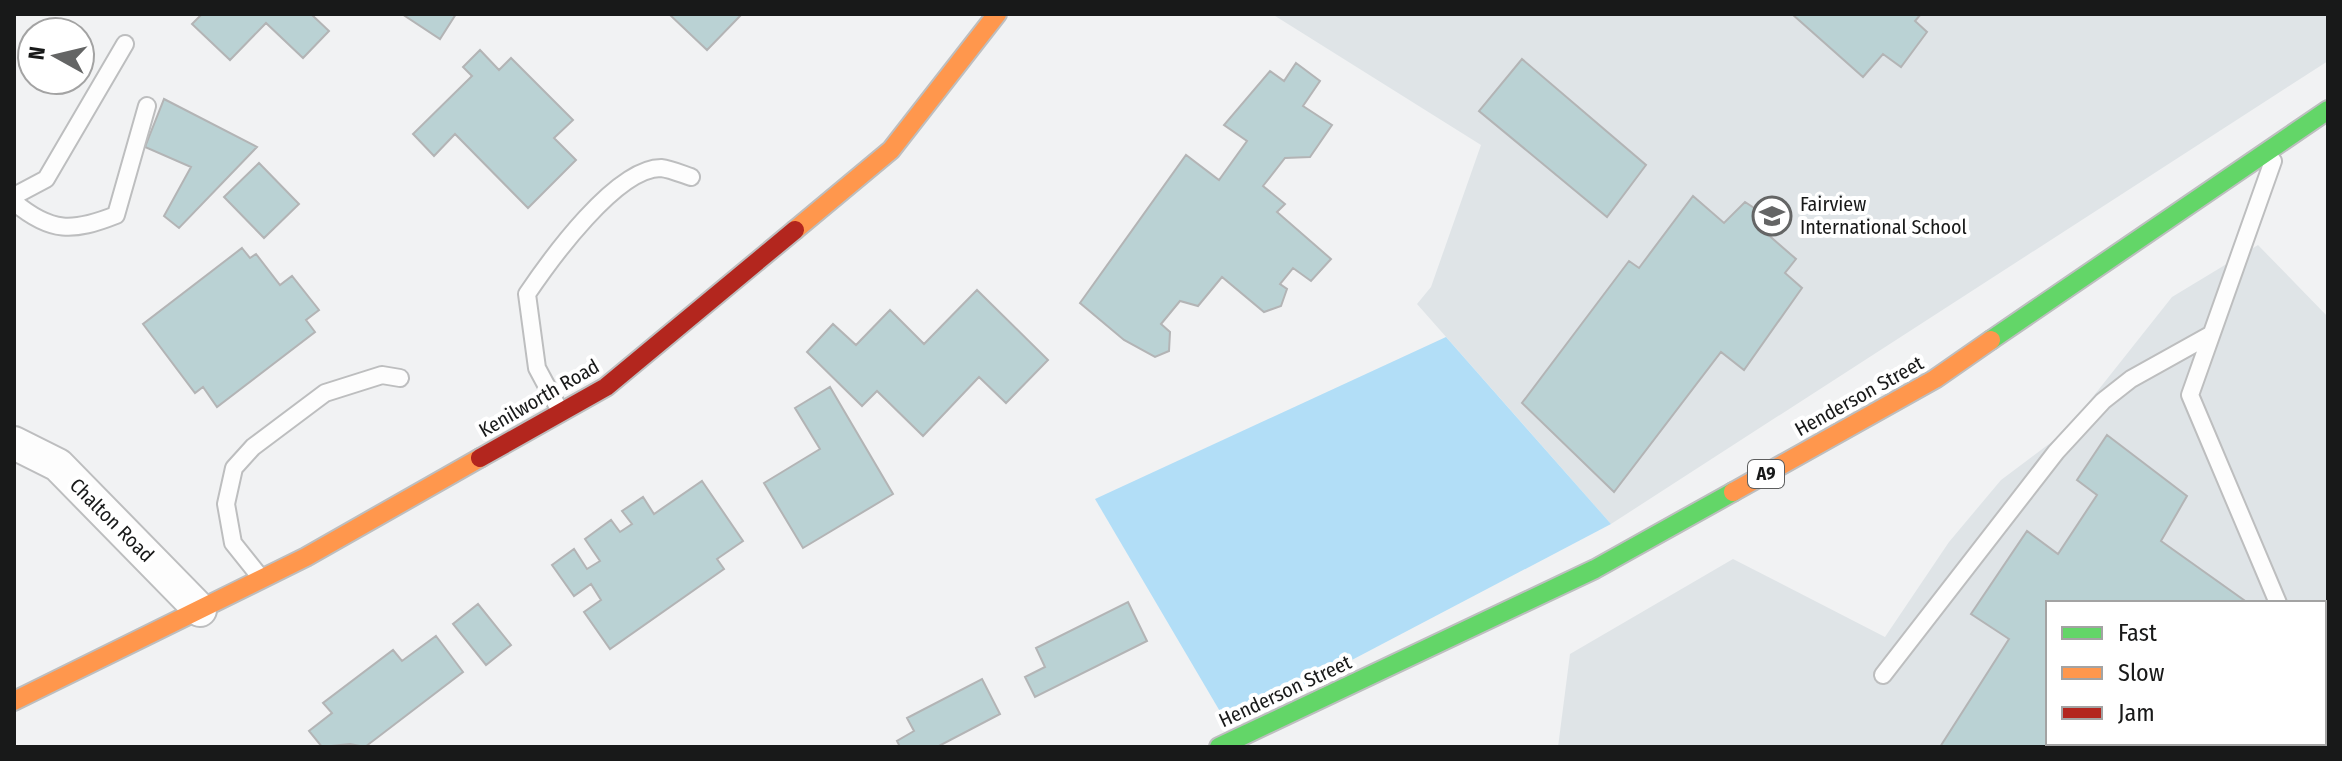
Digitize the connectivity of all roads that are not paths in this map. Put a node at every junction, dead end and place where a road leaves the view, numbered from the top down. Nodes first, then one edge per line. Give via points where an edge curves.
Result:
1 (997, 14) edge
2 (125, 44) dead end
3 (147, 106) dead end
4 (2328, 110) edge
5 (2328, 116) edge
6 (2280, 143) junction
7 (691, 177) dead end
8 (14, 196) edge
9 (14, 202) edge
10 (2210, 335) junction
11 (400, 378) dead end
12 (561, 413) junction
13 (14, 443) edge
14 (262, 579) junction
15 (2277, 601) edge
16 (200, 610) junction
17 (1883, 675) dead end
18 (14, 701) edge
19 (1219, 747) edge

1 - 12 main road, Kenilworth Road via 891,150 606,387
2 - 8 lane via 46,179
3 - 9 lane via 116,215 81,229 36,221
4 - 6 main road, Henderson Street / A9
5 - 6 main road, Henderson Street / A9
6 - 10 lane
6 - 19 main road, Henderson Street / A9 via 1935,379 1595,569
7 - 12 lane via 660,168 625,180 563,241 527,294 537,368
10 - 15 lane via 2190,395
10 - 17 lane via 2131,379 2103,401 2037,475
11 - 14 lane via 382,375 325,393 253,447 234,468 226,504 233,543
12 - 14 main road, Kenilworth Road
13 - 16 street, Chalton Road via 58,465
14 - 16 main road, Kenilworth Road
16 - 18 main road, Kenilworth Road

